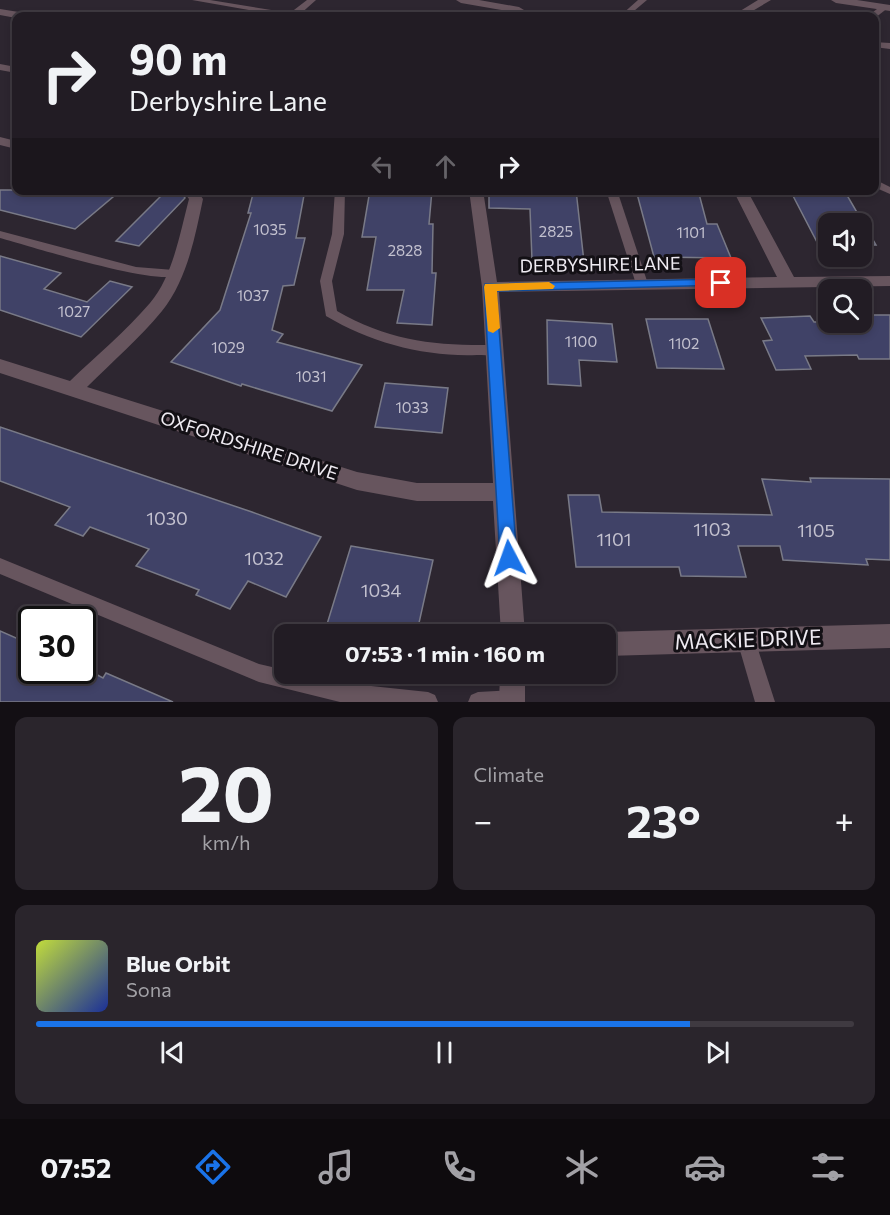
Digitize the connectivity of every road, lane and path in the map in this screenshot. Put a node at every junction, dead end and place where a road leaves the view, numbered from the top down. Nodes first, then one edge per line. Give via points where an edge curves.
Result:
1 (196, 0) edge
2 (312, 0) edge
3 (461, 0) edge
4 (643, 0) edge
5 (766, 0) edge
6 (836, 0) edge
7 (887, 7) edge
8 (520, 10) edge
9 (269, 12) edge
10 (298, 12) edge
11 (629, 12) edge
12 (744, 12) edge
13 (193, 195) edge
14 (340, 195) edge
15 (477, 195) edge
16 (613, 195) edge
17 (743, 195) edge
18 (0, 234) edge
19 (174, 274) junction
20 (890, 281) edge
21 (642, 284) junction
22 (789, 284) junction
23 (490, 287) junction
24 (495, 350) junction
25 (0, 366) edge
26 (73, 390) junction
27 (505, 492) junction
28 (0, 566) edge
29 (512, 624) edge
30 (890, 636) edge
31 (746, 640) junction
32 (616, 644) edge
33 (513, 684) edge
34 (512, 701) edge
35 (428, 702) edge
36 (478, 702) edge
37 (765, 702) edge

1 - 9 lane
2 - 10 lane
3 - 8 street
4 - 11 lane
5 - 12 street
6 - 7 street
13 - 19 street via 196,199
14 - 24 lane via 339,234 326,281 332,313 375,334 442,350
15 - 23 street
16 - 21 lane
17 - 22 street
18 - 19 lane via 136,271
19 - 26 street via 156,307
20 - 22 street, DERBYSHIRE LANE
21 - 22 street, DERBYSHIRE LANE
21 - 23 street, DERBYSHIRE LANE
23 - 24 street
24 - 27 street
25 - 26 street, OXFORDSHIRE DRIVE
26 - 27 street, OXFORDSHIRE DRIVE via 357,481 417,492
27 - 29 street
28 - 35 lane via 259,673 343,693
30 - 31 street, MACKIE DRIVE
31 - 32 street, MACKIE DRIVE
31 - 37 lane
33 - 34 street
34 - 36 lane

